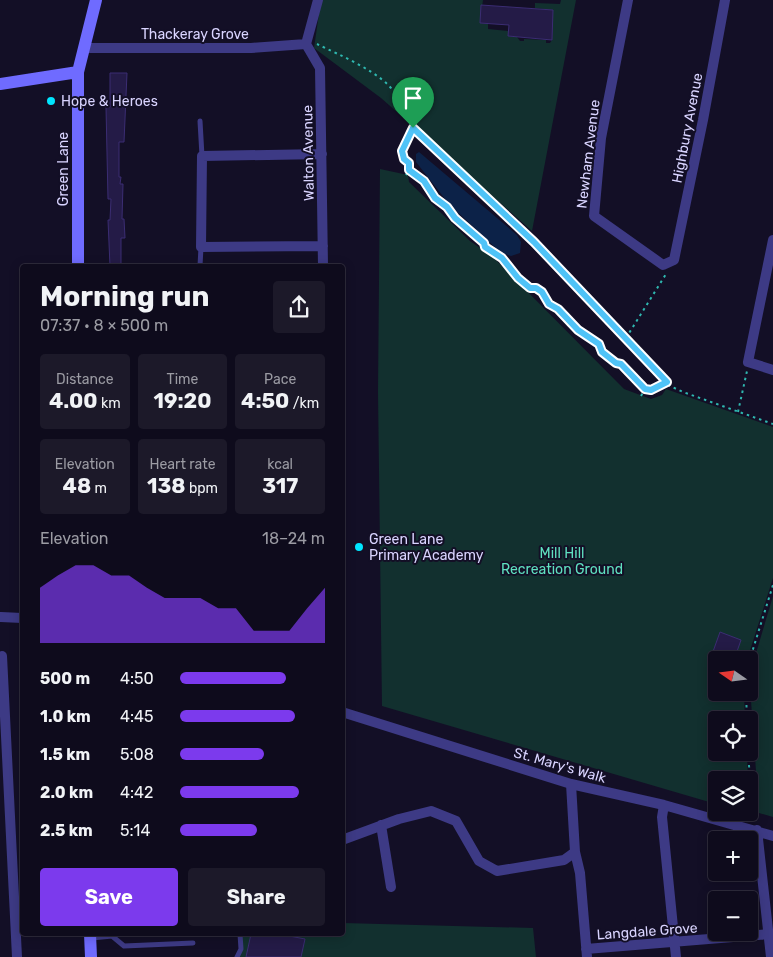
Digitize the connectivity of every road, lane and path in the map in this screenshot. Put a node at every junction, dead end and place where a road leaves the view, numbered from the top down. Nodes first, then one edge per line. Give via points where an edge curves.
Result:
1 (96, 0) edge
2 (318, 0) edge
3 (628, 0) edge
4 (725, 0) edge
5 (307, 42) junction
6 (84, 48) junction
7 (78, 72) junction
8 (0, 84) edge
9 (200, 121) dead end
10 (413, 128) junction
11 (322, 154) junction
12 (202, 156) junction
13 (409, 170) junction
14 (406, 175) dead end
15 (773, 240) edge
16 (323, 246) junction
17 (201, 247) junction
18 (674, 260) joint
19 (78, 264) edge
20 (200, 264) edge
21 (323, 264) edge
22 (664, 278) dead end
23 (626, 338) junction
24 (748, 362) junction
25 (773, 370) edge
26 (662, 375) junction
27 (667, 382) junction
28 (658, 386) junction
29 (645, 389) junction
30 (641, 396) dead end
31 (738, 412) junction
32 (773, 424) edge
33 (773, 585) edge
34 (1, 617) dead end
35 (20, 618) edge
36 (752, 651) edge
37 (2, 656) dead end
38 (345, 713) edge
39 (3, 728) edge
40 (748, 761) edge
41 (571, 784) junction
42 (664, 805) junction
43 (708, 810) edge
44 (687, 812) junction
45 (734, 821) edge
46 (737, 824) junction
47 (381, 825) junction
48 (758, 830) junction
49 (773, 836) edge
50 (345, 839) edge
51 (575, 852) junction
52 (391, 887) dead end
53 (769, 934) junction
54 (90, 936) edge
55 (240, 936) edge
56 (193, 943) dead end
57 (675, 944) junction
58 (586, 953) edge
59 (17, 957) edge
60 (91, 957) edge
61 (237, 957) edge
62 (676, 957) edge
63 (771, 957) edge

1 - 6 street, Green Lane
2 - 5 street
3 - 18 street, Newham Avenue via 601,138 594,216 664,265
4 - 18 street, Highbury Avenue
5 - 6 street, Thackeray Grove via 251,48
5 - 10 path via 352,61 384,82 396,94
5 - 11 street, Walton Avenue via 320,68
6 - 7 street, Green Lane
7 - 8 street
7 - 19 street, Green Lane
9 - 12 lane
10 - 13 path via 402,151
10 - 23 path via 534,242
11 - 12 street
11 - 16 street, Walton Avenue
12 - 17 street
13 - 14 path
13 - 29 path via 424,181 435,198 485,247 502,258 518,278 530,288 542,292 549,304 599,344 602,352 621,364
15 - 24 street
16 - 17 street
16 - 21 street, Walton Avenue
17 - 20 lane
22 - 23 path
23 - 26 path
24 - 25 street
24 - 31 path
26 - 27 path
26 - 28 path
27 - 28 path
27 - 31 path via 683,392
28 - 29 path
29 - 30 path
31 - 32 path
33 - 36 path
34 - 35 street
37 - 39 street
38 - 41 street, St. Mary's Walk
39 - 59 street
40 - 48 path via 751,814
41 - 42 street, St. Mary's Walk
41 - 51 street
42 - 44 street, St. Mary's Walk
42 - 57 street via 662,817
43 - 44 street via 701,808
44 - 46 street, St. Mary's Walk
45 - 46 street
46 - 48 street, St. Mary's Walk
47 - 50 street
47 - 51 street via 431,811 456,821 479,861 497,871 564,860
47 - 52 street
48 - 49 street, St. Mary's Walk
48 - 53 street
51 - 58 street via 580,873
53 - 57 street, Langdale Grove
53 - 63 street
54 - 56 lane via 112,936 124,946
54 - 60 street
55 - 61 lane
57 - 58 street, Langdale Grove
57 - 62 street

